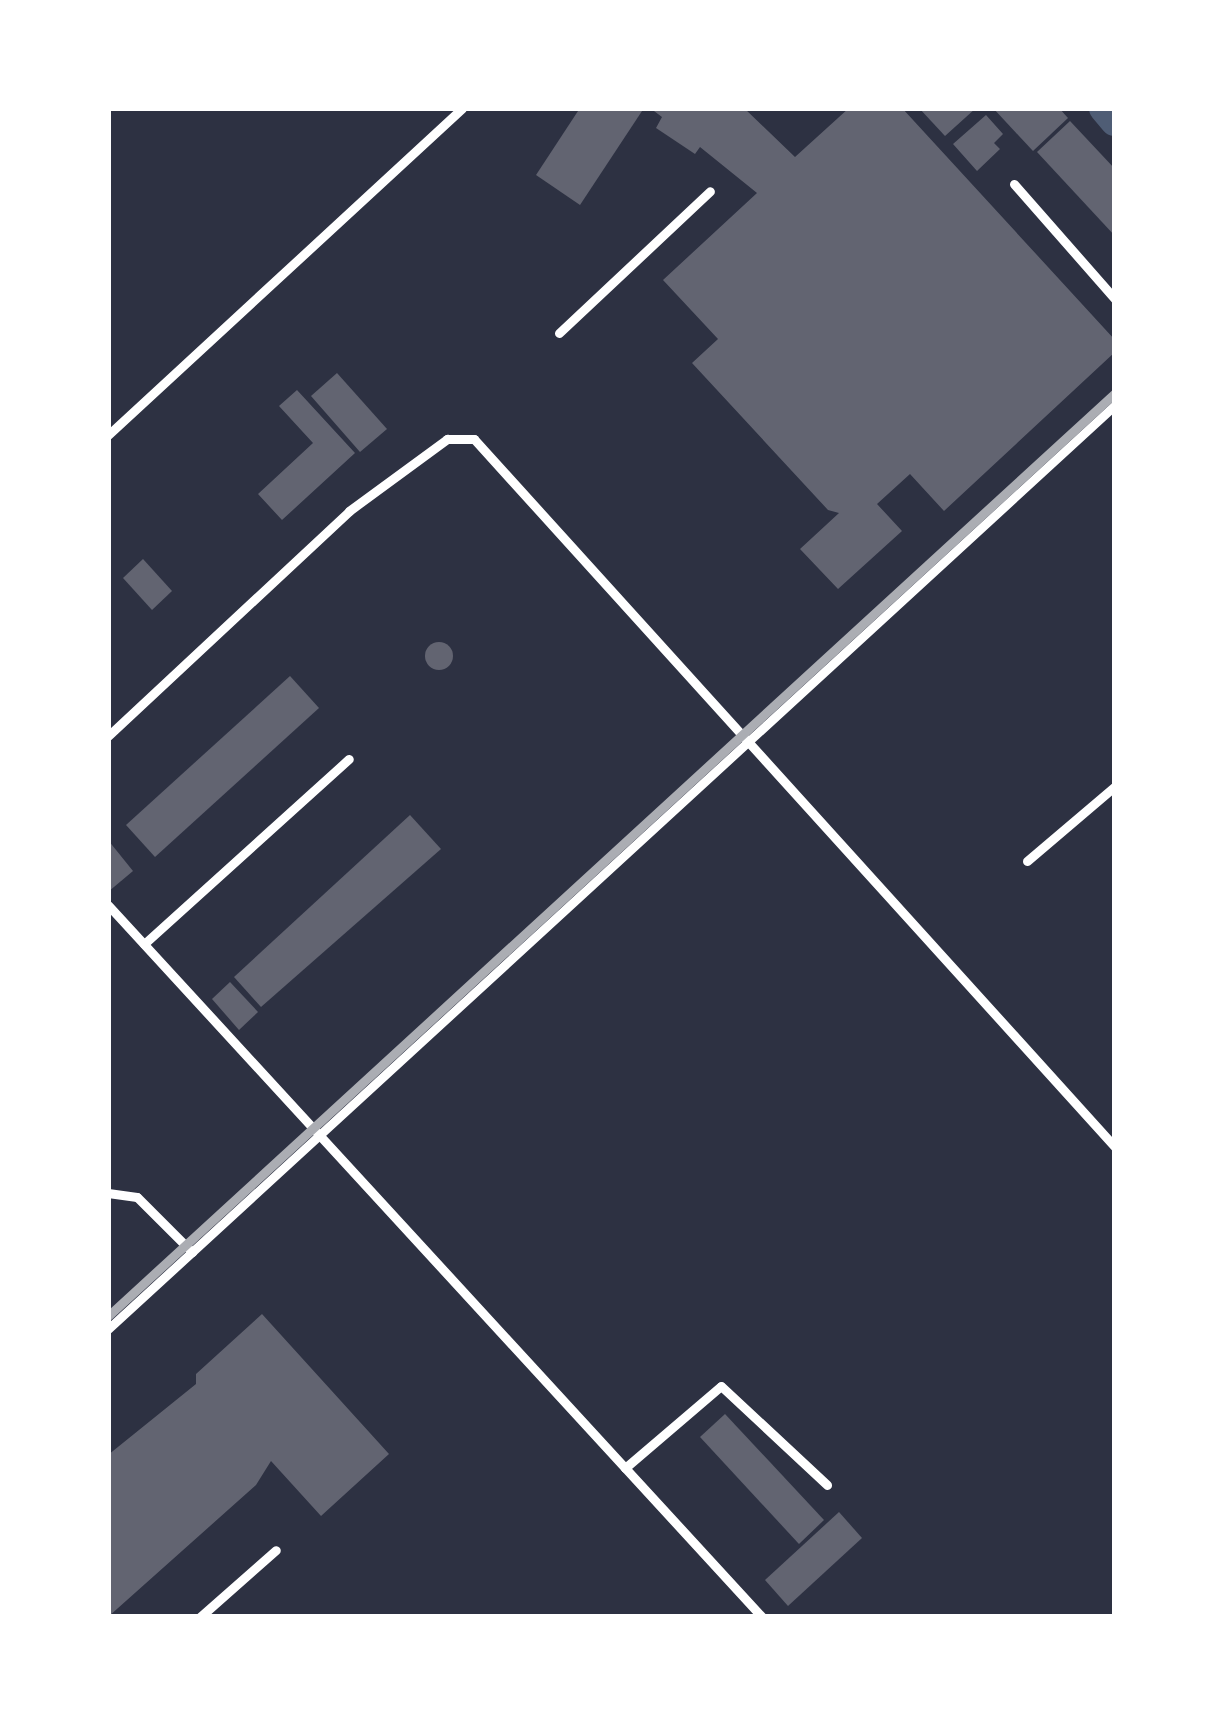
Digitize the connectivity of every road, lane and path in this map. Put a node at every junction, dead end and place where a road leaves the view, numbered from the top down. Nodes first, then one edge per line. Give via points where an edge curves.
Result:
1 (462, 108) edge
2 (1014, 184) dead end
3 (710, 191) dead end
4 (1115, 299) edge
5 (559, 333) dead end
6 (1115, 404) edge
7 (108, 435) edge
8 (108, 736) edge
9 (749, 745) junction
10 (349, 759) dead end
11 (1115, 786) edge
12 (1027, 861) dead end
13 (108, 905) edge
14 (144, 944) junction
15 (320, 1135) junction
16 (1115, 1147) edge
17 (108, 1193) edge
18 (192, 1252) junction
19 (108, 1329) edge
20 (625, 1468) junction
21 (827, 1485) dead end
22 (276, 1550) dead end
23 (200, 1617) edge
24 (762, 1617) edge

1 - 7 lane
2 - 4 lane
3 - 5 lane
6 - 9 lane
8 - 9 lane via 349,511 458,436 483,447 620,592
9 - 15 lane
9 - 16 lane
10 - 14 lane
11 - 12 lane
13 - 14 lane
14 - 15 lane
15 - 18 lane
15 - 20 lane
17 - 18 lane via 137,1197
18 - 19 lane
20 - 21 lane via 721,1386
20 - 24 lane
22 - 23 lane

